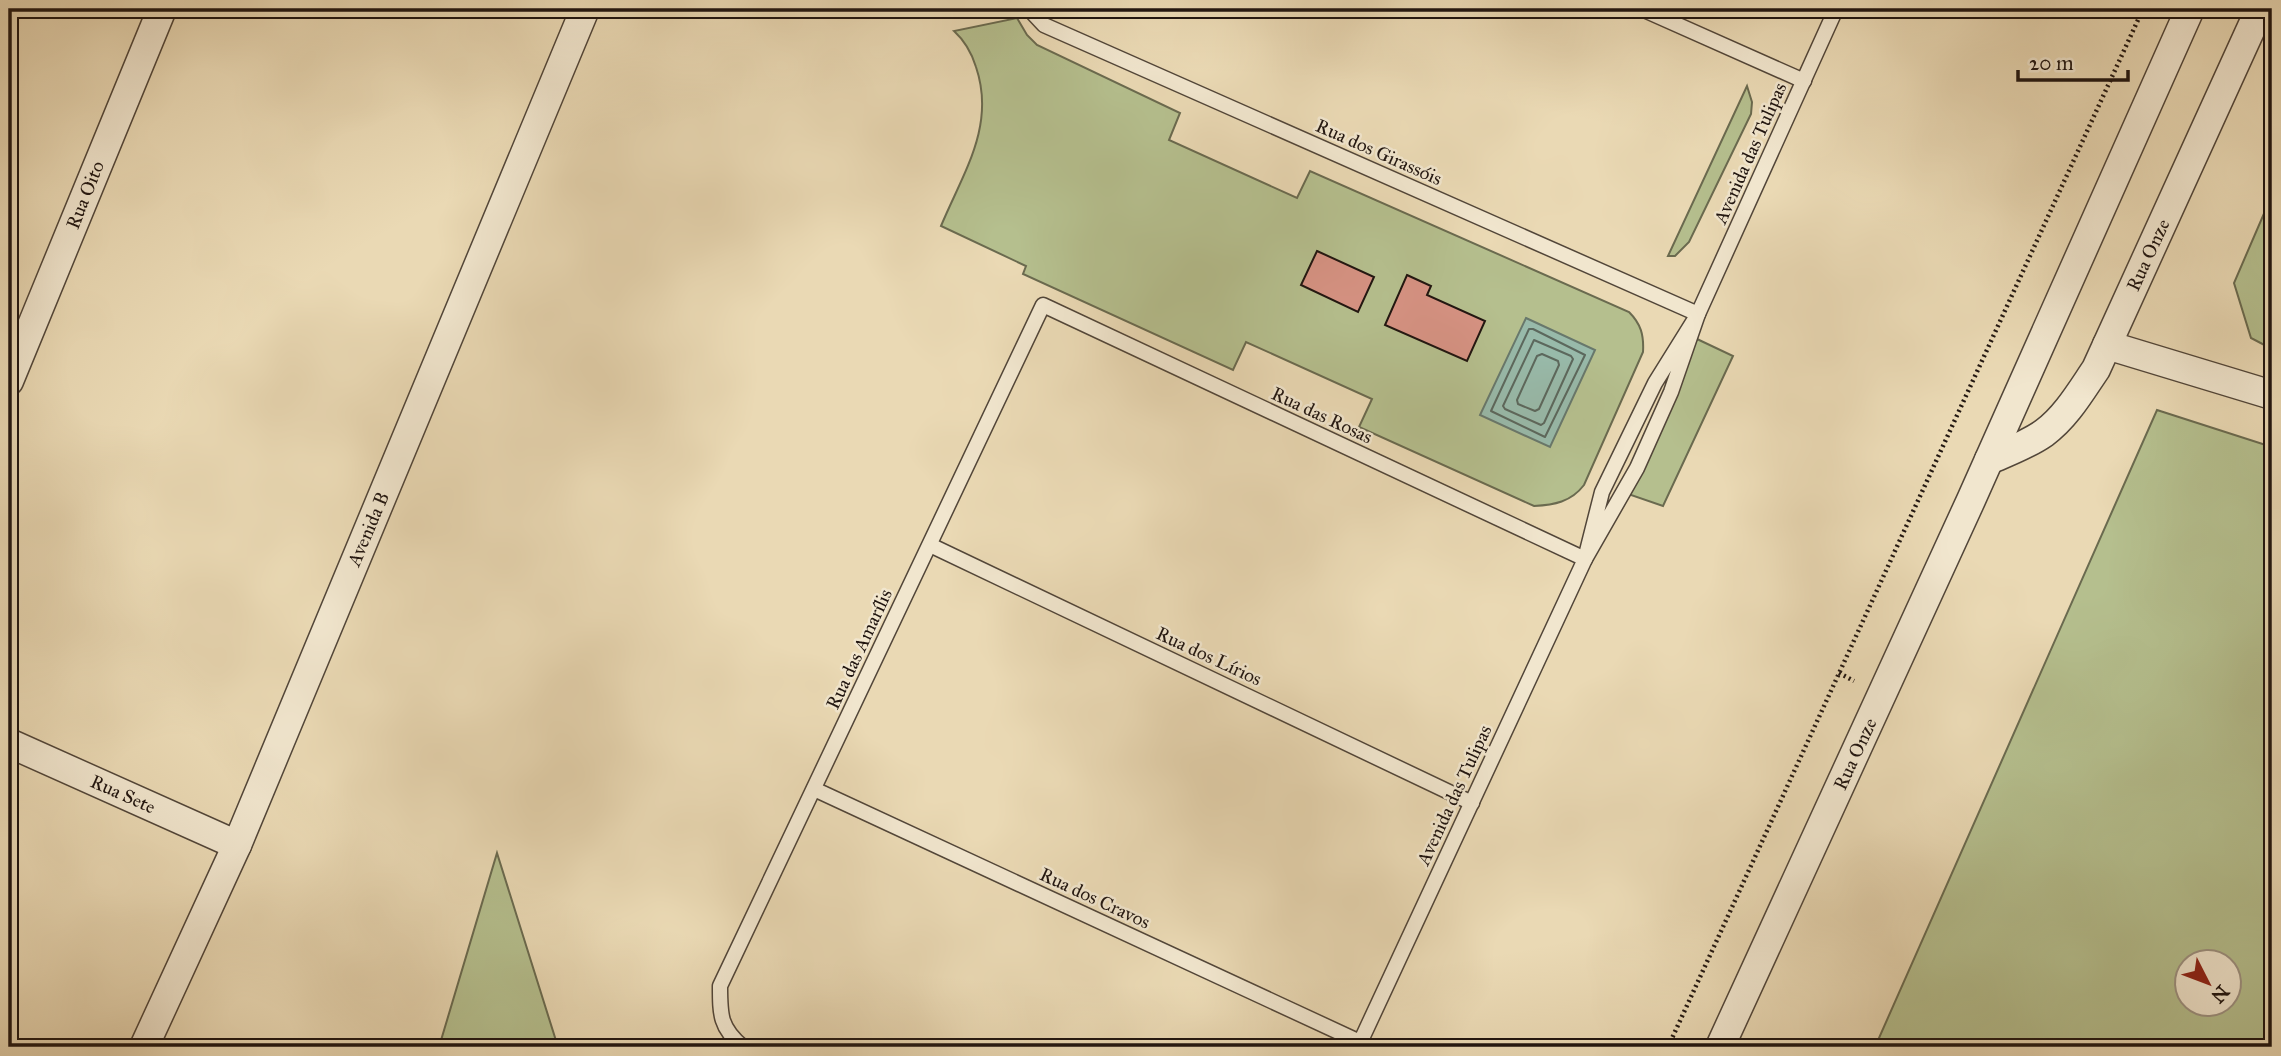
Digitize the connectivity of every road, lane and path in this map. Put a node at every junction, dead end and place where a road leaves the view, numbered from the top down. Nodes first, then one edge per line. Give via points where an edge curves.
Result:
1 (162, 9) edge
2 (585, 9) edge
3 (1029, 9) edge
4 (1642, 9) edge
5 (1836, 9) edge
6 (2143, 9) edge
7 (2190, 9) edge
8 (2260, 9) edge
9 (1804, 81) junction
10 (1043, 305) joint
11 (1698, 314) junction
12 (2107, 345) junction
13 (9, 381) edge
14 (2272, 395) edge
15 (1989, 460) junction
16 (930, 545) junction
17 (1585, 559) junction
18 (9, 743) edge
19 (814, 789) junction
20 (1472, 803) junction
21 (237, 845) junction
22 (1359, 1045) edge
23 (144, 1047) edge
24 (743, 1047) edge
25 (1668, 1047) edge
26 (1720, 1047) edge

1 - 13 street, Rua Oito
2 - 21 street, Avenida B
3 - 11 lane, Rua dos Girassóis via 1044,25
4 - 9 lane
5 - 9 lane, Avenida das Tulipas
6 - 25 path
7 - 15 street, Rua Onze
8 - 12 street, Rua Onze
9 - 11 lane, Avenida das Tulipas
10 - 16 lane, Rua das Amarílis
10 - 17 lane, Rua das Rosas
11 - 17 lane, Avenida das Tulipas via 1671,392 1637,468
11 - 17 lane, Avenida das Tulipas via 1655,383 1602,492
12 - 14 street
12 - 15 street, Rua Onze via 2070,407 2045,432
15 - 26 street, Rua Onze
16 - 19 lane, Rua das Amarílis
16 - 20 lane, Rua dos Lírios
17 - 20 lane, Avenida das Tulipas
18 - 21 street, Rua Sete
19 - 22 lane, Rua dos Cravos
19 - 24 lane, Rua das Amarílis via 720,986 720,1013 727,1031
20 - 22 lane, Avenida das Tulipas
21 - 23 street, Avenida B

